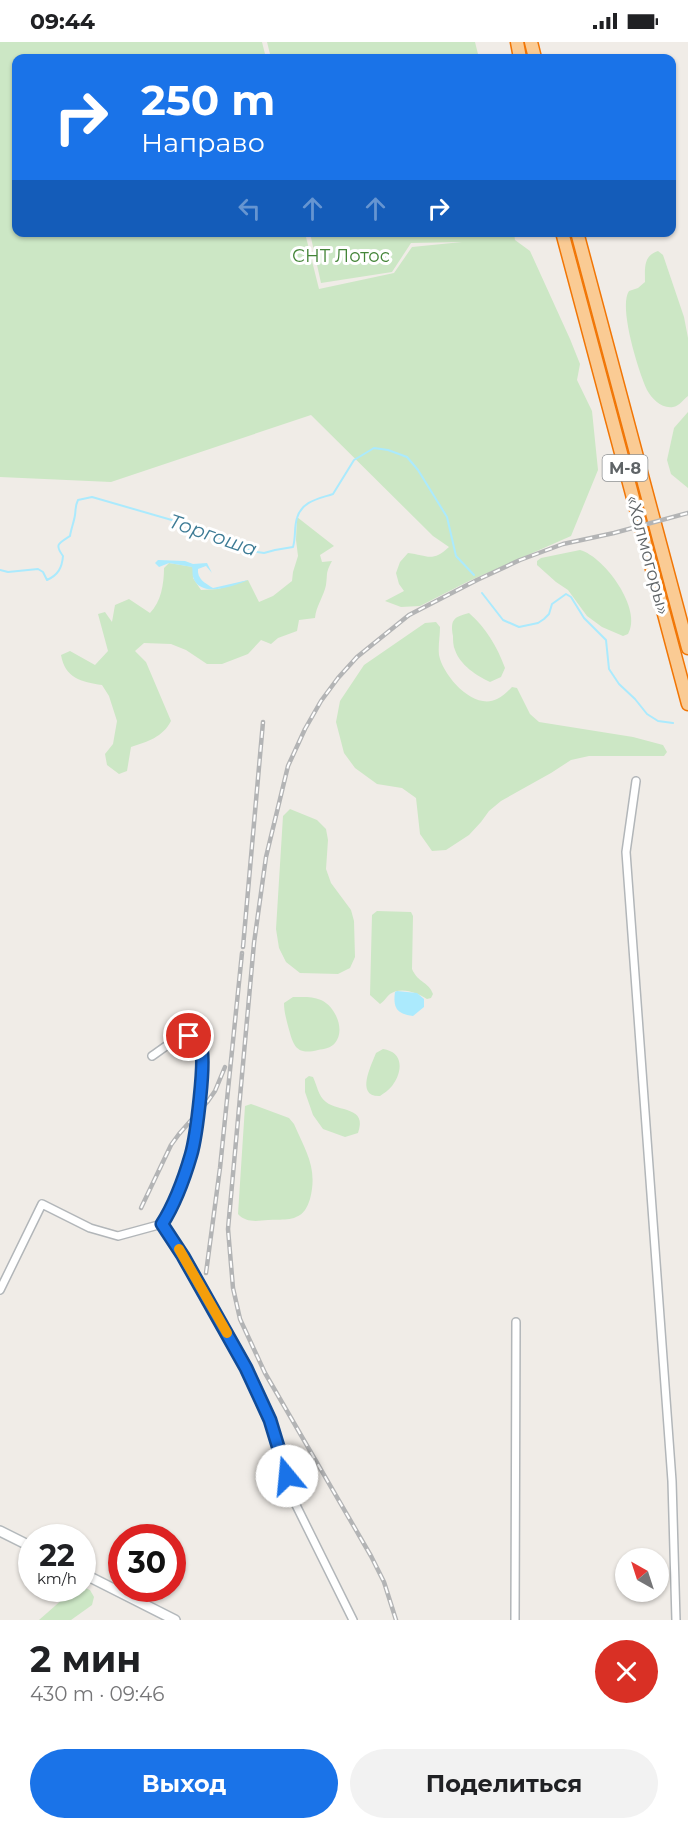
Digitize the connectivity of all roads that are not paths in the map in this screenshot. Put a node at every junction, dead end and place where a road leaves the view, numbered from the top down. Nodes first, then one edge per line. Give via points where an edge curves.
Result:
1 (563, 237) edge
2 (578, 237) edge
3 (688, 648) edge
4 (688, 704) edge
5 (636, 781) dead end
6 (152, 1056) dead end
7 (162, 1224) junction
8 (0, 1290) edge
9 (516, 1322) dead end
10 (0, 1531) edge
11 (18, 1540) edge
12 (96, 1580) edge
13 (175, 1620) edge
14 (353, 1620) edge
15 (515, 1620) edge
16 (676, 1620) edge

1 - 4 highway, «Холмогоры» / М-8
2 - 3 highway, «Холмогоры» / М-8
5 - 16 street via 626,852 672,1481
6 - 7 street via 189,1036 201,1044 192,1153 178,1194
7 - 8 street via 118,1236 90,1228 42,1204
7 - 14 street via 246,1368 270,1420 296,1505
9 - 15 street
10 - 11 street
12 - 13 street

